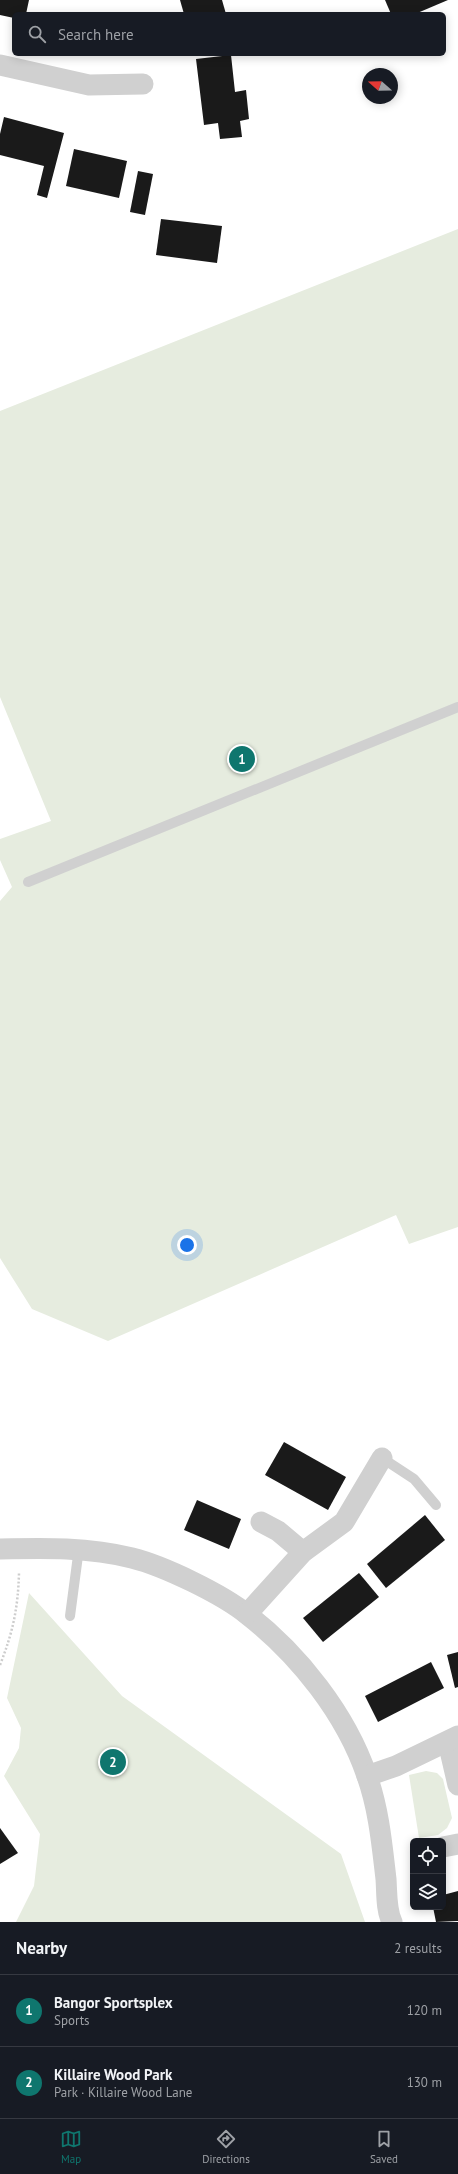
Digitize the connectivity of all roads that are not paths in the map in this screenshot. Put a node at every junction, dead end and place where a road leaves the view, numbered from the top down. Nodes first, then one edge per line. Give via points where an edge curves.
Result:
1 (0, 65) edge
2 (143, 84) dead end
3 (458, 708) edge
4 (28, 882) dead end
5 (382, 1458) joint
6 (436, 1505) dead end
7 (261, 1522) dead end
8 (79, 1548) junction
9 (10, 1549) edge
10 (303, 1552) junction
11 (247, 1614) junction
12 (70, 1616) dead end
13 (453, 1739) edge
14 (367, 1776) junction
15 (458, 1785) edge
16 (458, 1844) edge
17 (446, 1846) edge
18 (392, 1922) edge

1 - 2 street via 89,85
3 - 4 lane
5 - 6 lane via 414,1479
5 - 10 street via 344,1522
7 - 10 street via 278,1531
8 - 9 street
8 - 11 street via 133,1558 183,1578
8 - 12 lane
10 - 11 street
11 - 14 street via 291,1655 320,1690 350,1735
13 - 14 street via 396,1766
13 - 15 street
14 - 18 street via 378,1818
16 - 17 street

